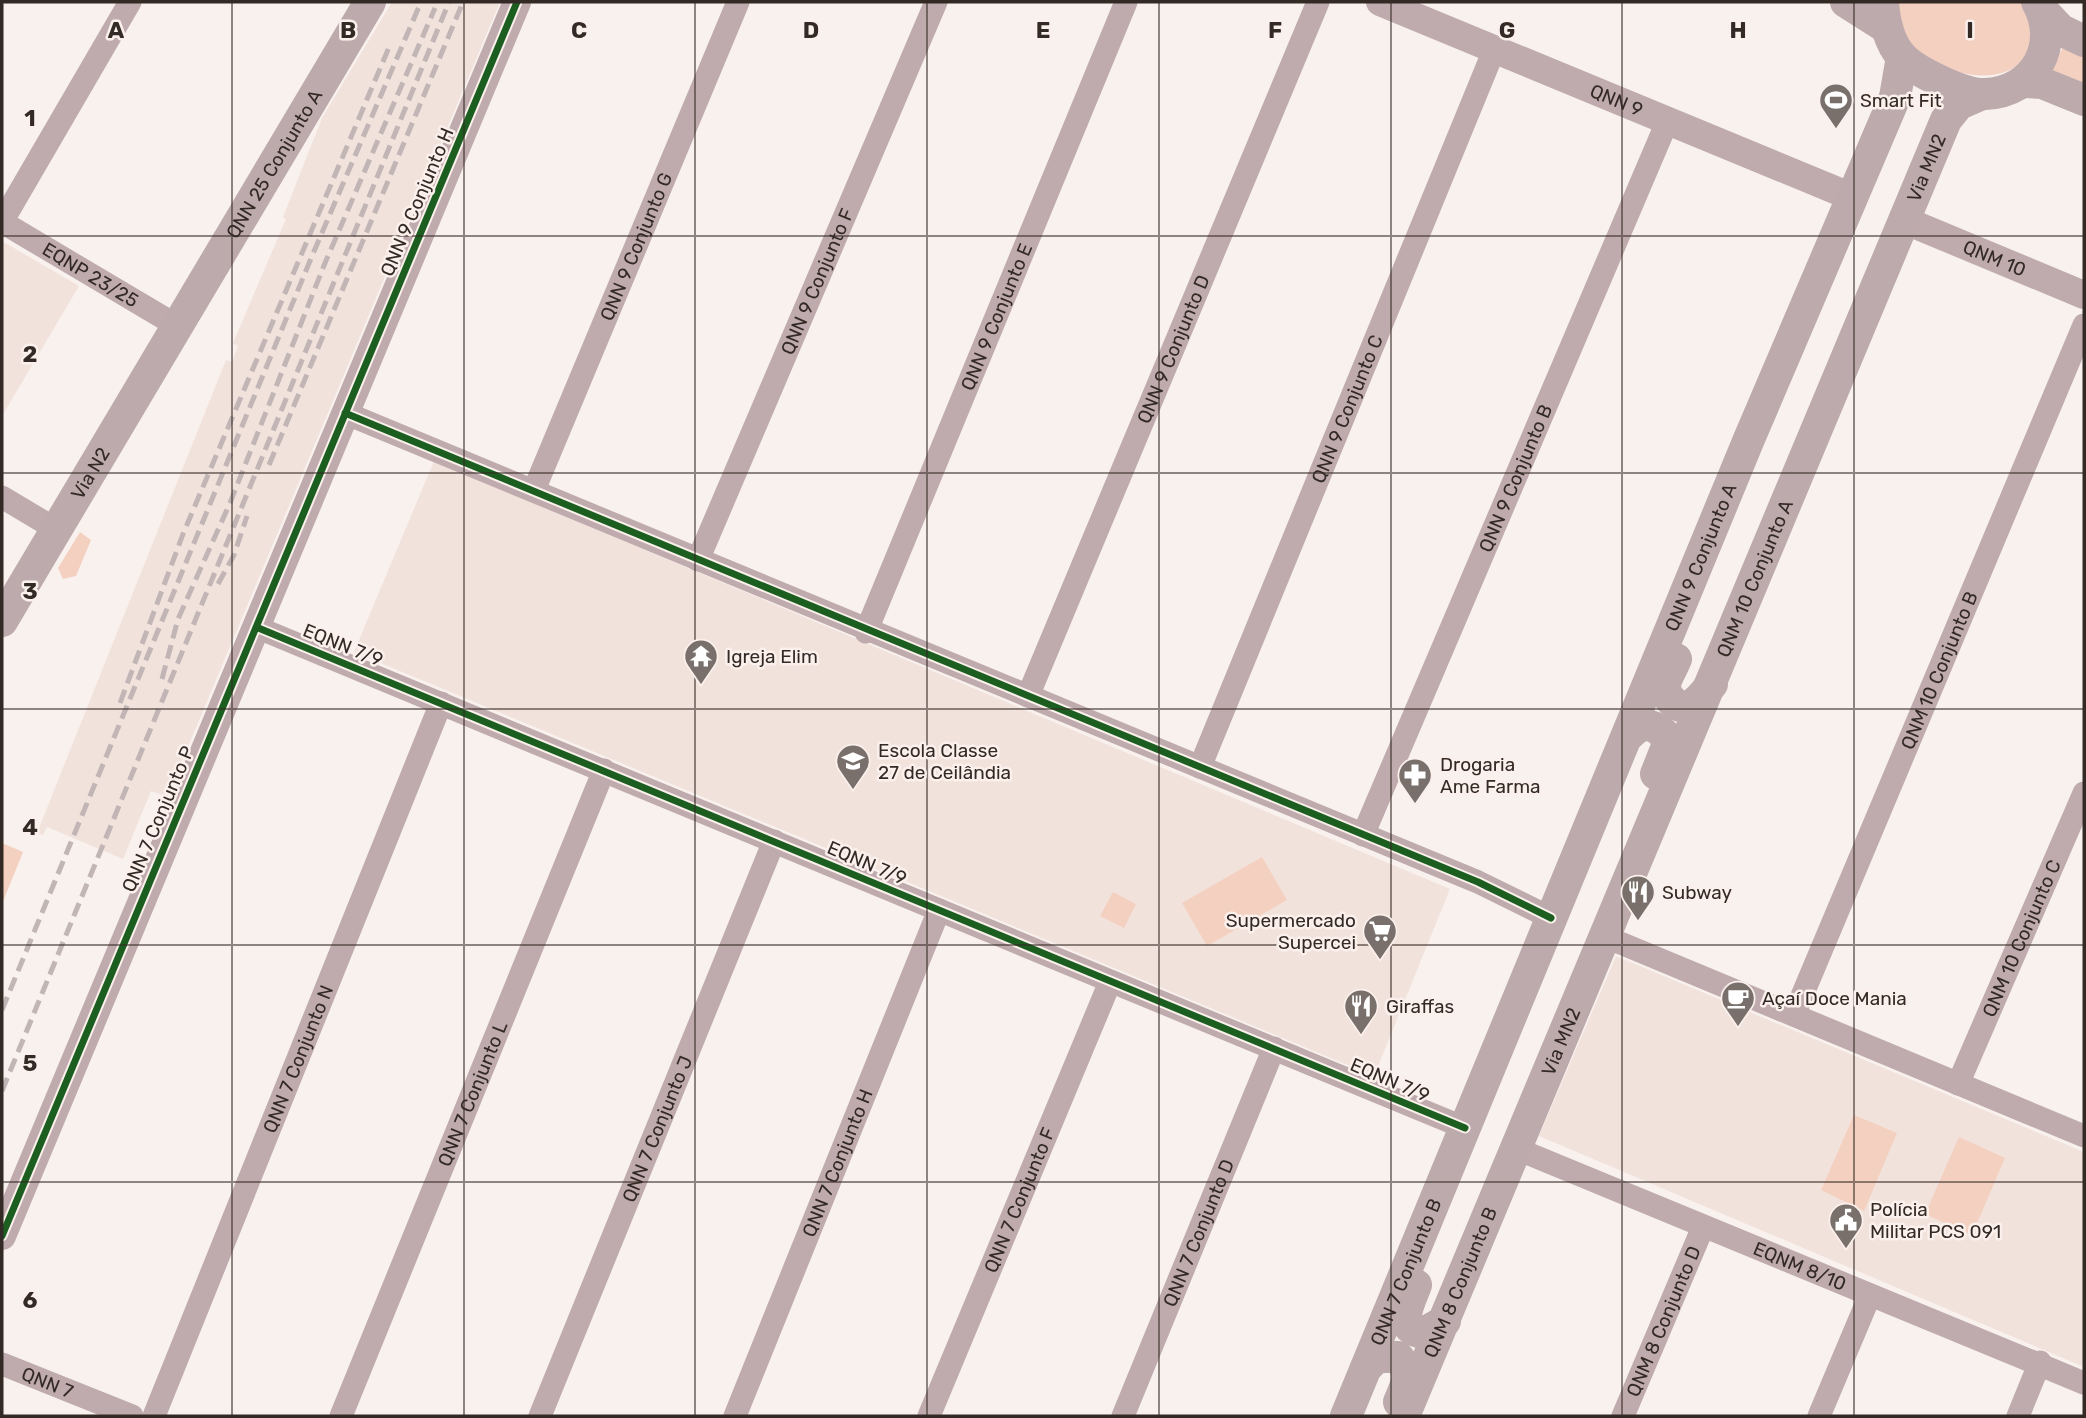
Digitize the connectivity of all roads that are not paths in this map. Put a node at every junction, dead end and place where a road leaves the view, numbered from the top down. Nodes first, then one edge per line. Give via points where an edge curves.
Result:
1 (130, 2) edge
2 (370, 2) edge
3 (517, 2) edge
4 (738, 2) edge
5 (936, 2) edge
6 (1126, 2) edge
7 (1318, 2) edge
8 (1380, 2) edge
9 (1846, 2) edge
10 (2039, 6) edge
11 (1885, 15) edge
12 (2084, 41) edge
13 (1494, 50) junction
14 (1902, 57) junction
15 (2025, 82) junction
16 (1982, 94) junction
17 (2084, 100) edge
18 (1667, 122) junction
19 (1852, 197) junction
20 (1906, 221) junction
21 (2, 222) edge
22 (2084, 295) edge
23 (2084, 325) edge
24 (179, 327) junction
25 (345, 414) junction
26 (1749, 439) junction
27 (534, 490) junction
28 (2, 497) edge
29 (57, 530) junction
30 (698, 561) junction
31 (2, 621) edge
32 (256, 627) junction
33 (866, 632) junction
34 (1713, 682) junction
35 (1028, 696) junction
36 (441, 703) junction
37 (1630, 734) junction
38 (1200, 767) junction
39 (604, 770) junction
40 (2084, 793) edge
41 (1363, 835) junction
42 (774, 841) junction
43 (939, 910) junction
44 (1551, 918) junction
45 (1606, 937) junction
46 (1593, 968) junction
47 (1110, 982) junction
48 (1794, 1015) junction
49 (1274, 1048) junction
50 (1958, 1084) junction
51 (1462, 1136) junction
52 (2084, 1136) edge
53 (1517, 1149) junction
54 (1703, 1227) junction
55 (2, 1236) edge
56 (1870, 1295) junction
57 (1445, 1321) junction
58 (2040, 1362) junction
59 (2, 1364) edge
60 (1366, 1368) junction
61 (2084, 1383) edge
62 (132, 1416) edge
63 (154, 1416) edge
64 (341, 1416) edge
65 (540, 1416) edge
66 (735, 1416) edge
67 (929, 1416) edge
68 (1123, 1416) edge
69 (1346, 1416) edge
70 (1392, 1416) edge
71 (1404, 1416) edge
72 (1623, 1416) edge
73 (1819, 1416) edge
74 (2018, 1416) edge

1 - 21 street
2 - 24 main road, QNN 25 Conjunto A
3 - 25 street, QNN 9 Conjunto H
4 - 27 street, QNN 9 Conjunto G
5 - 30 street, QNN 9 Conjunto F
6 - 33 street, QNN 9 Conjunto E
7 - 35 street, QNN 9 Conjunto D
8 - 13 street, QNN 9
9 - 11 main road
10 - 12 main road via 2061,30
10 - 15 main road via 2047,36 2045,53
11 - 14 main road
13 - 18 street, QNN 9
13 - 38 street, QNN 9 Conjunto C
14 - 16 main road via 1945,83
14 - 19 main road via 1895,97
15 - 16 main road, Via MN2
15 - 17 main road via 2042,83
16 - 20 main road, Via MN2 via 1959,104 1946,120
18 - 19 street, QNN 9
18 - 41 street, QNN 9 Conjunto B
19 - 26 main road, QNN 9 Conjunto A
20 - 22 street, QNM 10
20 - 34 main road, QNM 10 Conjunto A
21 - 24 street, EQNP 23/25
23 - 48 street, QNM 10 Conjunto B
24 - 29 main road, Via N2
25 - 27 street
25 - 32 street, QNN 7 Conjunto P
26 - 34 main road via 1732,528 1665,685 1666,694 1674,704 1686,707 1696,703
26 - 37 main road, QNN 9 Conjunto A
27 - 30 street
28 - 29 street
29 - 31 main road, Via N2
30 - 33 street
32 - 36 street, EQNN 7/9
32 - 55 street, QNN 7 Conjunto P
33 - 35 street
34 - 45 main road, QNM 10 Conjunto A
35 - 38 street
36 - 39 street, EQNN 7/9
36 - 63 street, QNN 7 Conjunto N
37 - 44 main road, QNN 9 Conjunto A
37 - 46 main road via 1645,724 1658,729 1668,744 1617,871
38 - 41 street
39 - 42 street, EQNN 7/9
39 - 64 street, QNN 7 Conjunto L
40 - 50 street, QNM 10 Conjunto C
41 - 44 street
42 - 43 street, EQNN 7/9
42 - 65 street, QNN 7 Conjunto J
43 - 47 street, EQNN 7/9
43 - 66 street, QNN 7 Conjunto H
44 - 51 main road
45 - 46 main road, Via MN2
45 - 48 street
46 - 53 main road, Via MN2
47 - 49 street, EQNN 7/9
47 - 67 street, QNN 7 Conjunto F
48 - 50 street
49 - 51 street, EQNN 7/9
49 - 68 street, QNN 7 Conjunto D
50 - 52 street
51 - 57 main road via 1447,1206 1404,1316 1419,1333 1432,1331
51 - 60 main road, QNN 7 Conjunto B
53 - 54 street, EQNM 8/10
53 - 57 main road, QNM 8 Conjunto B
54 - 56 street, EQNM 8/10
54 - 72 street, QNM 8 Conjunto D
56 - 58 street, EQNM 8/10
56 - 73 street
57 - 71 main road, QNM 8 Conjunto B
58 - 61 street, EQNM 8/10
58 - 74 street
59 - 62 street, QNN 7
60 - 69 main road, QNN 7 Conjunto B
60 - 70 main road via 1385,1354 1398,1357 1406,1367 1409,1378

